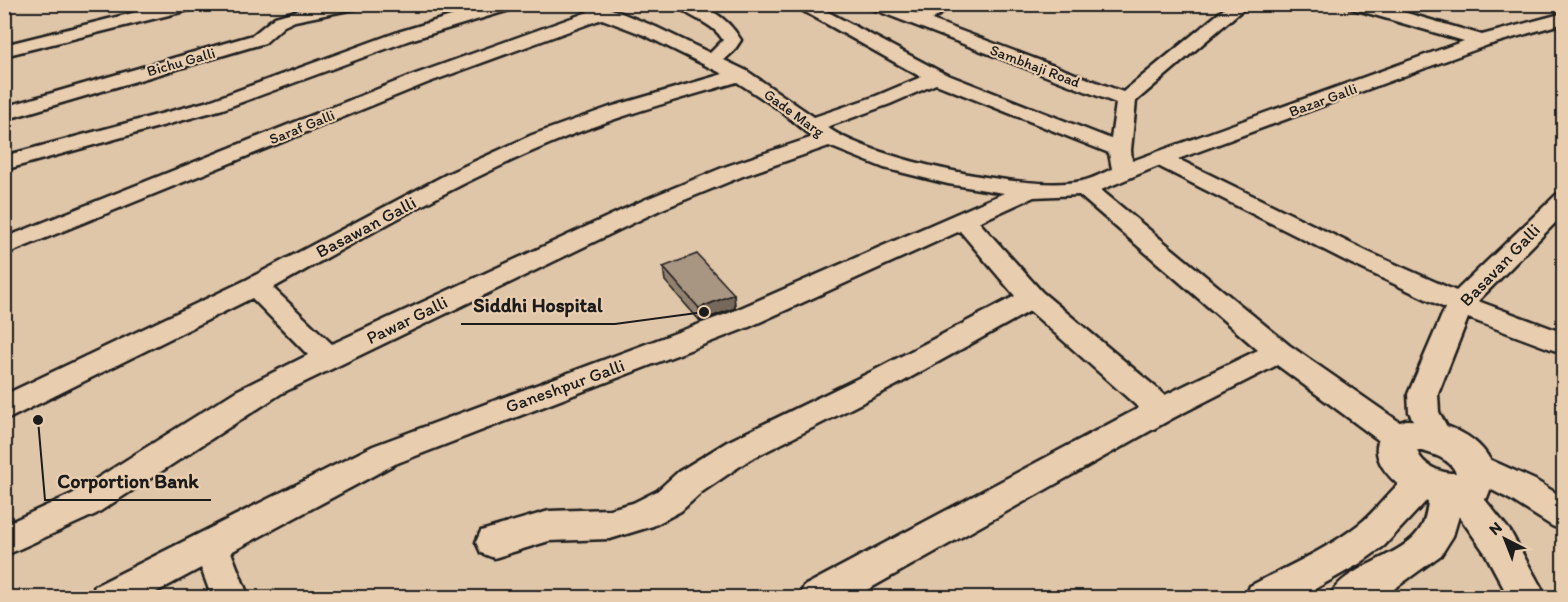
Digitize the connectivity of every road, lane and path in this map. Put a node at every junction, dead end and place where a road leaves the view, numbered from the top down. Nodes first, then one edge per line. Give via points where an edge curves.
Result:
1 (191, 4) edge
2 (353, 4) edge
3 (510, 4) edge
4 (684, 4) edge
5 (799, 4) edge
6 (876, 4) edge
7 (946, 4) edge
8 (1241, 4) edge
9 (1356, 4) edge
10 (594, 9) edge
11 (1563, 18) edge
12 (920, 20) junction
13 (1482, 41) junction
14 (4, 51) edge
15 (711, 61) junction
16 (740, 75) junction
17 (936, 77) junction
18 (1126, 100) junction
19 (4, 114) edge
20 (821, 132) junction
21 (1120, 150) junction
22 (1159, 158) junction
23 (4, 164) edge
24 (1122, 172) junction
25 (1085, 188) junction
26 (1030, 190) junction
27 (1563, 200) edge
28 (964, 220) junction
29 (4, 247) edge
30 (255, 285) junction
31 (1032, 298) junction
32 (1460, 303) junction
33 (1563, 344) edge
34 (1279, 352) junction
35 (328, 358) junction
36 (4, 409) edge
37 (1162, 410) junction
38 (1418, 438) junction
39 (1450, 482) junction
40 (1563, 516) edge
41 (4, 541) edge
42 (494, 542) dead end
43 (210, 544) junction
44 (108, 597) edge
45 (231, 597) edge
46 (817, 597) edge
47 (1263, 597) edge
48 (1347, 597) edge
49 (1529, 597) edge

1 - 14 street
2 - 19 street, Bichu Galli via 279,21 267,36 259,39
3 - 23 street via 404,36 216,105
4 - 15 street via 727,29 732,40 728,48
5 - 17 street
6 - 12 street, Sambhaji Road
7 - 12 street
8 - 18 street
9 - 13 street
10 - 15 street, Gade Marg
10 - 29 street, Saraf Galli
11 - 13 street, Bazar Galli
12 - 18 street, Sambhaji Road
13 - 22 street, Bazar Galli
15 - 16 street, Gade Marg
16 - 20 street, Gade Marg
16 - 30 street, Basawan Galli via 617,111 540,140 455,179
17 - 20 street, Pawar Galli
17 - 21 street
18 - 21 street
20 - 26 street, Gade Marg via 892,163
20 - 35 street, Pawar Galli via 652,205
21 - 24 street
22 - 24 street, Bazar Galli
22 - 32 street
24 - 25 street, Bazar Galli
25 - 26 street, Gade Marg
25 - 34 street
26 - 28 street, Ganeshpur Galli
27 - 32 street, Basavan Galli
28 - 31 street
28 - 43 street, Ganeshpur Galli via 739,320 384,455
30 - 35 street
30 - 36 street, Basawan Galli
31 - 37 street
31 - 42 street via 885,378 756,441 641,516 610,524 549,526
32 - 33 street
32 - 38 street, Basavan Galli via 1423,394 1424,412
34 - 37 street
34 - 38 street
35 - 41 street, Pawar Galli via 223,412 83,505
37 - 46 street
38 - 39 main road via 1458,449
38 - 39 main road via 1396,444 1399,459 1413,475
39 - 40 street via 1524,490
39 - 47 street via 1346,554
39 - 48 street via 1435,536 1423,549
39 - 49 street via 1495,536
43 - 44 street, Ganeshpur Galli
43 - 45 street

